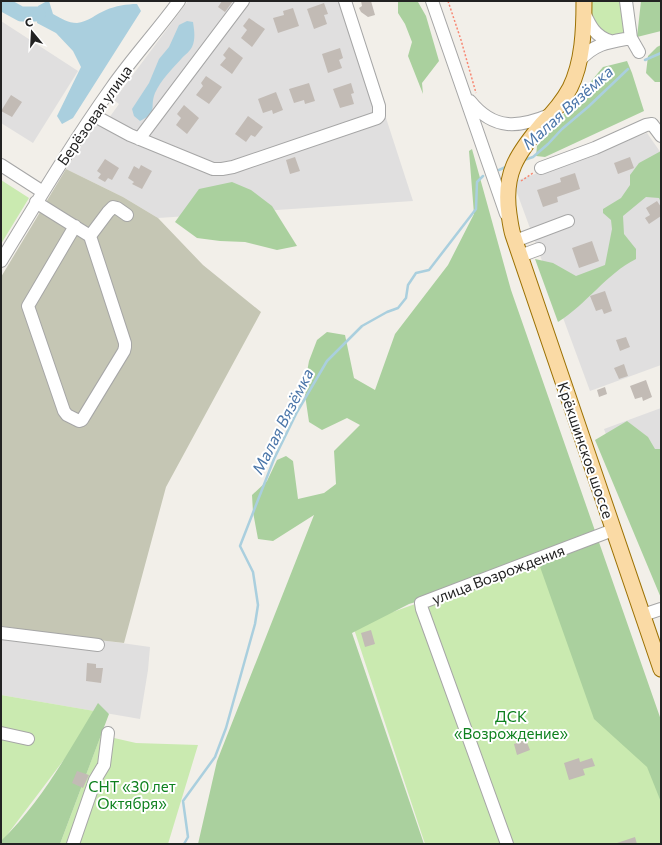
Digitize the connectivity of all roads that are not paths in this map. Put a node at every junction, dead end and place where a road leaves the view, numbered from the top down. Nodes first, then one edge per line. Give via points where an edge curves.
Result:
1 (180, 1) edge
2 (243, 1) edge
3 (345, 1) edge
4 (432, 1) edge
5 (626, 1) edge
6 (584, 6) edge
7 (630, 38) junction
8 (610, 41) junction
9 (639, 52) dead end
10 (579, 61) junction
11 (470, 93) junction
12 (553, 113) junction
13 (93, 115) junction
14 (661, 136) edge
15 (139, 139) junction
16 (1, 165) edge
17 (541, 168) road end
18 (40, 197) junction
19 (126, 215) dead end
20 (568, 221) dead end
21 (75, 226) junction
22 (90, 236) junction
23 (513, 236) junction
24 (539, 249) dead end
25 (520, 256) junction
26 (1, 261) edge
27 (613, 530) junction
28 (661, 609) edge
29 (642, 615) junction
30 (1, 633) edge
31 (98, 645) dead end
32 (661, 669) edge
33 (1, 733) edge
34 (108, 733) dead end
35 (28, 739) dead end
36 (73, 844) edge
37 (507, 844) edge

1 - 13 street, Берёзовая улица via 120,76
2 - 15 street
3 - 15 street via 379,106 377,118 222,169 213,169
4 - 11 street
5 - 7 street
6 - 8 street via 593,31
6 - 10 main road, Крёкшинское шоссе
7 - 8 street
7 - 9 street
8 - 10 street via 594,47
10 - 12 main road, Крёкшинское шоссе via 570,87
11 - 12 street via 484,117 500,123 527,122
11 - 23 street
12 - 23 main road, Крёкшинское шоссе via 524,147 512,167 507,194
13 - 15 street
13 - 18 street, Берёзовая улица
14 - 17 street via 652,124 646,125
16 - 18 street
18 - 21 street
18 - 26 street, Берёзовая улица
19 - 22 street via 118,208 113,208
20 - 23 street
21 - 22 street
21 - 22 street via 28,306 64,411 79,421 82,420 125,347
23 - 25 main road, Крёкшинское шоссе
24 - 25 street
25 - 27 main road, Крёкшинское шоссе
27 - 29 main road, Крёкшинское шоссе
27 - 37 street, улица Возрождения via 421,603
28 - 29 street
29 - 32 main road, Крёкшинское шоссе
30 - 31 street
33 - 35 street
34 - 36 street via 104,765 95,780

